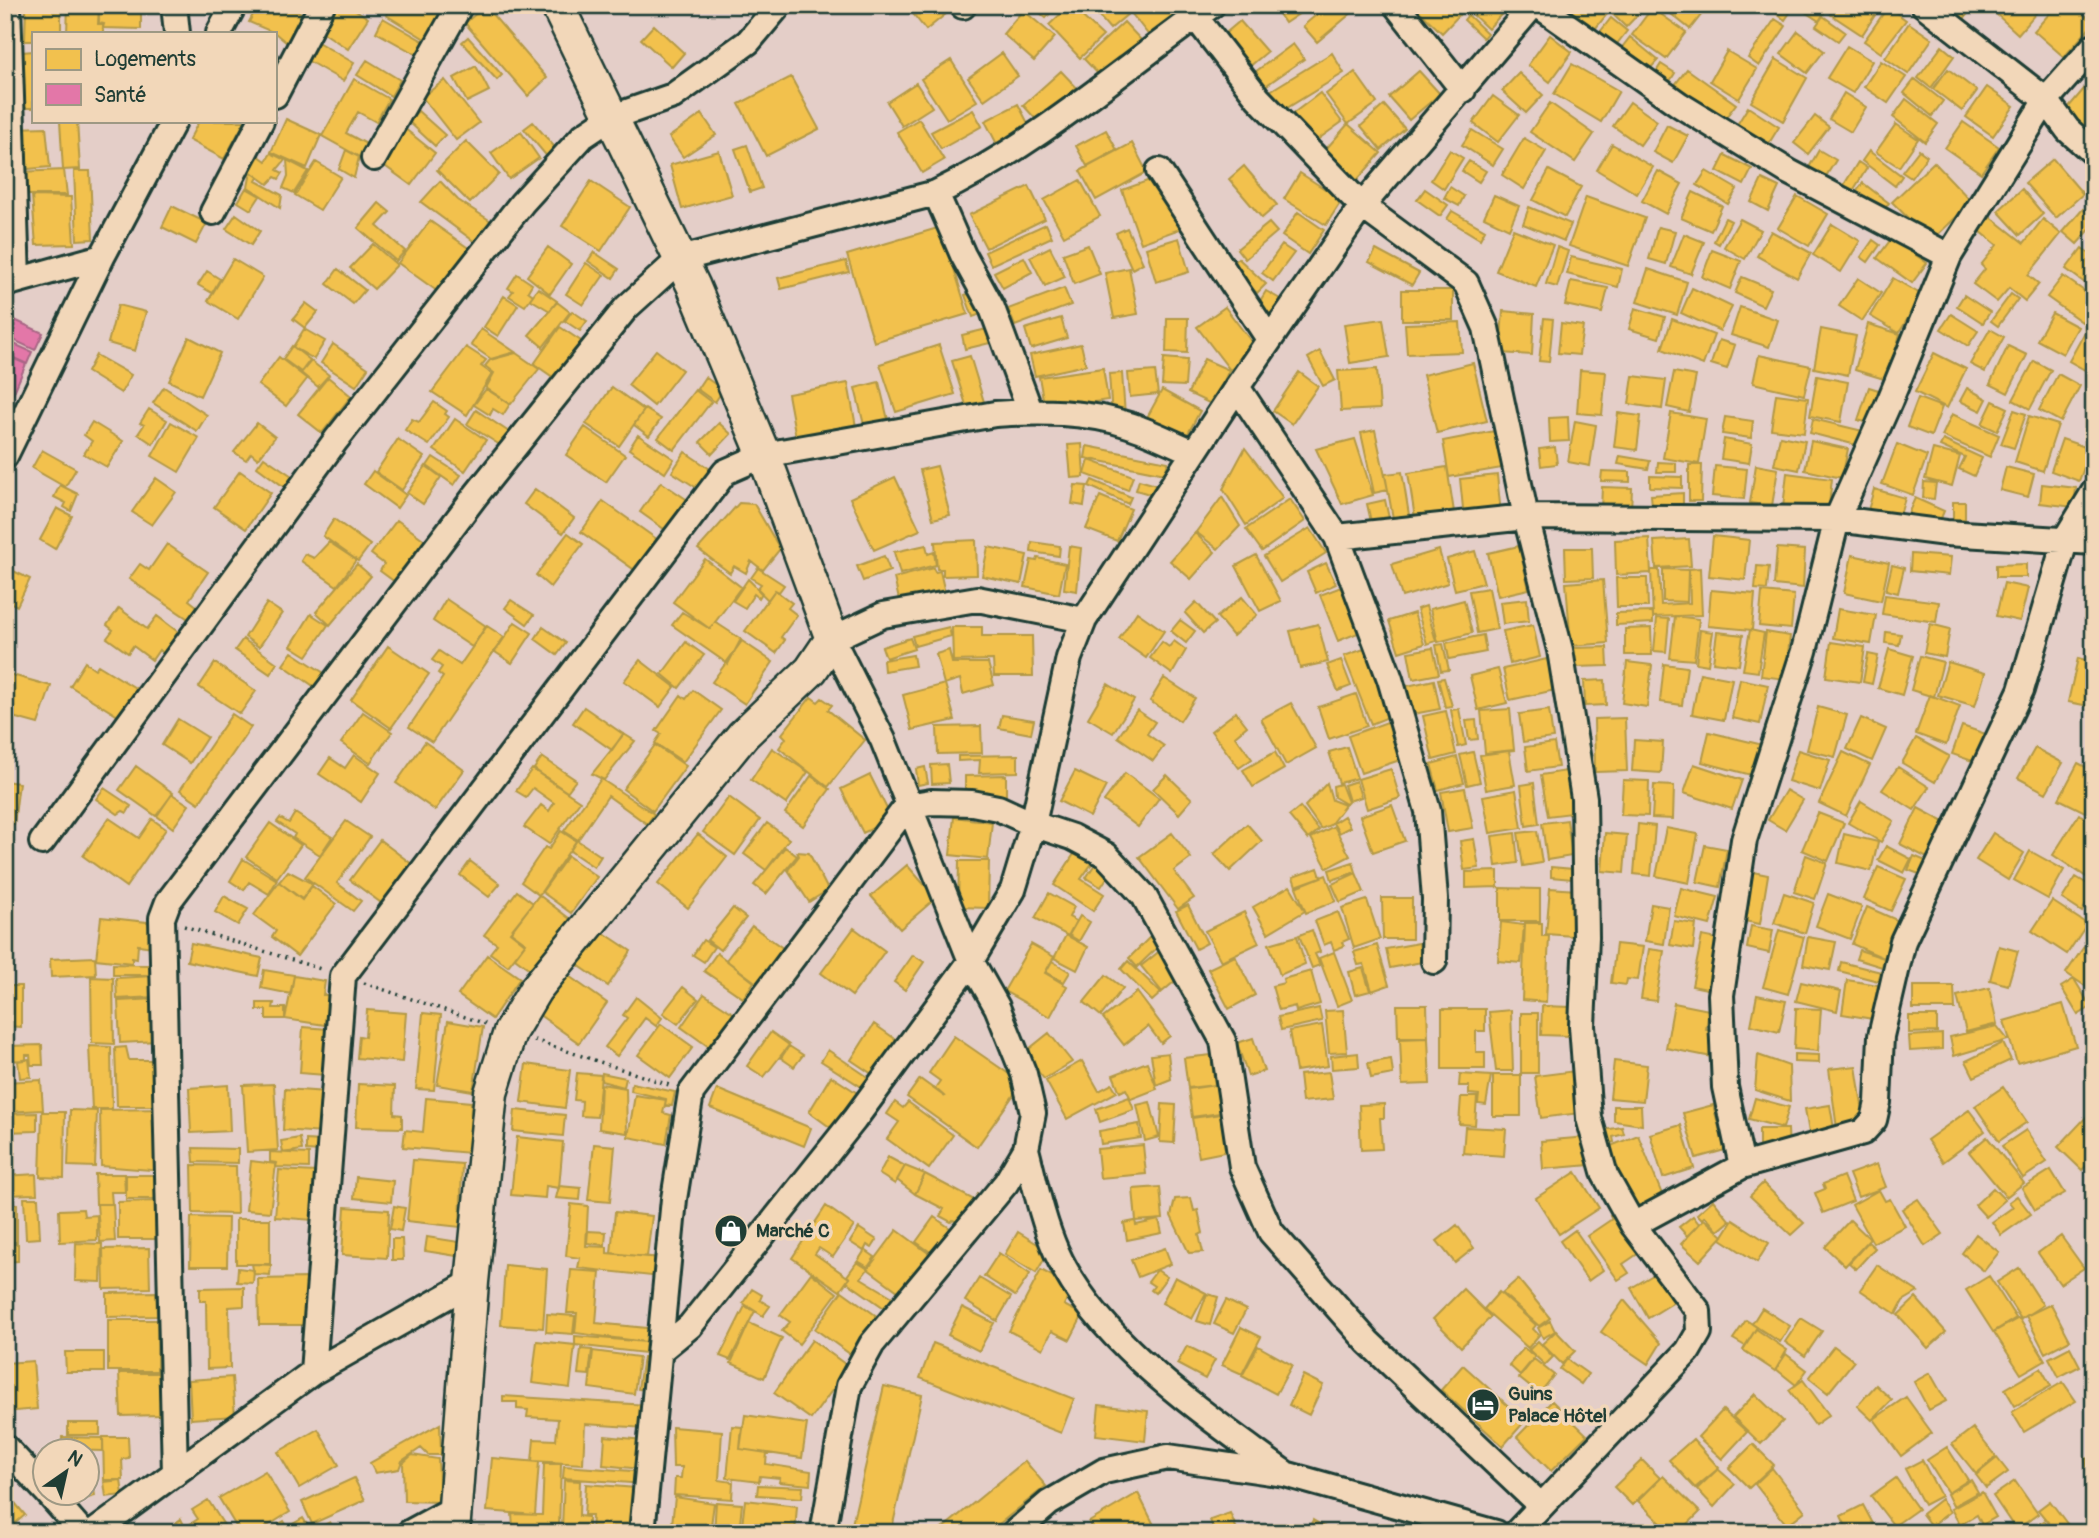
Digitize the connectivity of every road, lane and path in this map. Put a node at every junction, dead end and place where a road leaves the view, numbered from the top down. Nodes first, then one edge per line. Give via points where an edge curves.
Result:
1 (8, 5) edge
2 (174, 5) edge
3 (234, 5) edge
4 (321, 5) edge
5 (460, 5) edge
6 (557, 5) edge
7 (779, 5) edge
8 (1396, 5) edge
9 (1532, 5) edge
10 (1538, 5) edge
11 (1924, 5) edge
12 (1198, 9) edge
13 (177, 32) edge
14 (220, 32) edge
15 (2094, 47) edge
16 (1463, 90) junction
17 (276, 92) edge
18 (2046, 100) junction
19 (610, 118) junction
20 (172, 122) edge
21 (260, 122) edge
22 (2094, 153) edge
23 (374, 158) dead end
24 (1159, 171) dead end
25 (936, 193) junction
26 (1362, 206) junction
27 (214, 212) dead end
28 (1949, 256) junction
29 (102, 257) junction
30 (680, 259) junction
31 (11, 282) edge
32 (1269, 339) junction
33 (1237, 387) junction
34 (1030, 411) junction
35 (1194, 452) junction
36 (764, 455) junction
37 (5, 456) edge
38 (2094, 492) edge
39 (1526, 517) junction
40 (1837, 519) junction
41 (1337, 537) junction
42 (2066, 538) junction
43 (2094, 542) edge
44 (1084, 620) junction
45 (832, 639) junction
46 (907, 806) junction
47 (1033, 824) junction
48 (42, 842) dead end
49 (971, 961) junction
50 (1434, 961) dead end
51 (510, 1032) junction
52 (691, 1093) junction
53 (1027, 1149) junction
54 (1742, 1166) junction
55 (1633, 1225) junction
56 (472, 1282) junction
57 (662, 1349) junction
58 (313, 1373) junction
59 (5, 1447) edge
60 (175, 1474) junction
61 (1286, 1474) junction
62 (32, 1477) edge
63 (1540, 1504) junction
64 (59, 1506) edge
65 (454, 1520) edge
66 (83, 1533) edge
67 (93, 1533) edge
68 (410, 1533) edge
69 (642, 1533) edge
70 (823, 1533) edge
71 (1014, 1533) edge
72 (1496, 1533) edge
73 (1516, 1533) edge

1 - 31 street
2 - 13 street
3 - 14 street
4 - 17 street
5 - 23 street
6 - 19 street
7 - 19 street via 748,42 673,96
8 - 16 street
9 - 16 street
10 - 28 street via 1680,105 1863,212
11 - 18 street
12 - 25 street via 1040,134
12 - 26 street via 1258,99
15 - 18 street
16 - 26 street
18 - 22 street via 2068,130
18 - 28 street
19 - 30 street
19 - 48 street via 583,136 497,235 336,440
20 - 29 street
21 - 27 street
24 - 32 street
25 - 30 street
25 - 34 street via 992,308
26 - 32 street
26 - 39 street via 1466,283 1486,328
28 - 40 street
29 - 31 street
29 - 37 street
30 - 36 street
30 - 60 street via 626,308 476,495 168,902 162,918
32 - 33 street
33 - 35 street
33 - 41 street
34 - 35 street via 1129,425
34 - 36 street
35 - 44 street
36 - 45 street
36 - 58 street via 725,472 701,500 344,976
38 - 42 street
39 - 40 street
39 - 41 street
39 - 55 street via 1560,650 1584,798 1583,1026 1589,1118 1605,1175
40 - 42 street via 1946,533
40 - 54 street via 1804,651 1744,840 1721,995 1725,1087
41 - 50 street via 1391,679 1428,811
42 - 43 street
42 - 54 street via 2021,690 1903,942 1881,1036 1874,1119 1863,1132
44 - 45 street via 977,599 883,615
44 - 47 street via 1069,659
45 - 46 street via 883,740
45 - 51 street via 811,670 743,736 535,990
46 - 47 street via 972,803 998,808
46 - 49 street
46 - 52 street
47 - 49 street via 1013,890
47 - 63 street via 1072,836 1106,855 1144,897 1223,1041 1242,1167 1271,1232 1368,1342
49 - 53 street via 997,1007 1024,1073 1033,1113
49 - 57 street via 744,1259 690,1326
51 - 52 path
51 - 56 street via 491,1093
52 - 57 street via 674,1199
53 - 61 street via 1057,1253 1084,1296 1126,1347 1197,1409
53 - 70 street via 976,1221 872,1344 849,1385
54 - 55 street
55 - 63 street via 1698,1311 1699,1332 1688,1351
56 - 58 street
56 - 65 street
57 - 69 street
58 - 60 street
59 - 62 street
60 - 67 street
61 - 71 street via 1168,1457 1143,1462 1104,1471 1049,1503
61 - 72 street
63 - 73 street
64 - 66 street
65 - 68 street

